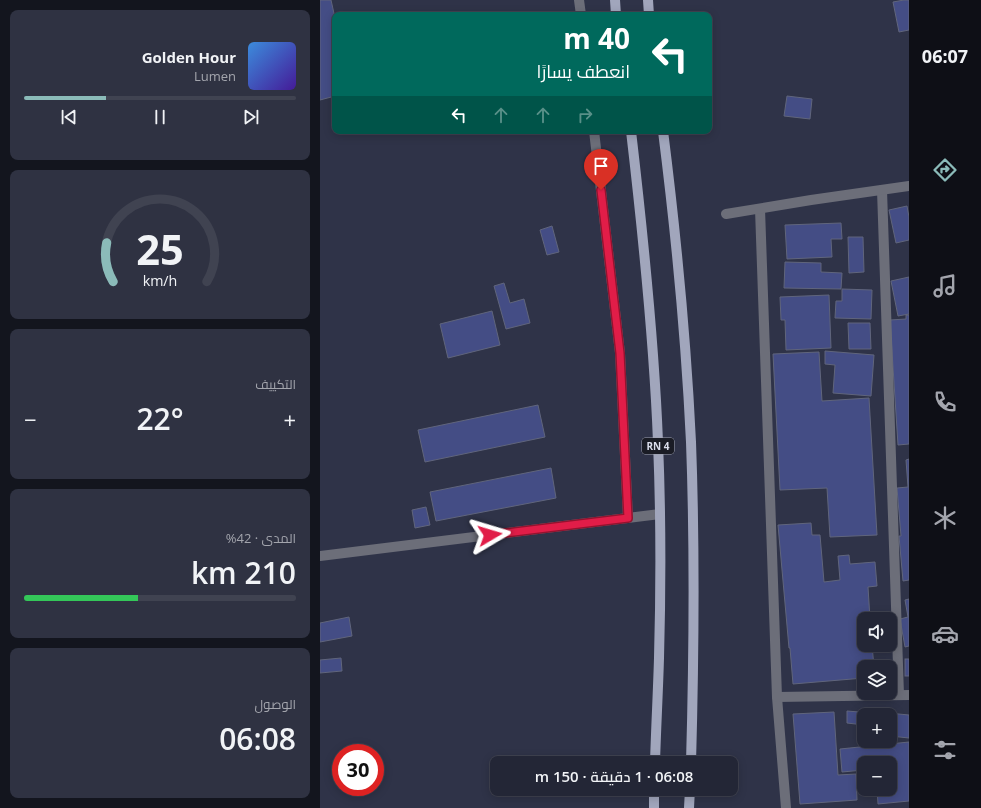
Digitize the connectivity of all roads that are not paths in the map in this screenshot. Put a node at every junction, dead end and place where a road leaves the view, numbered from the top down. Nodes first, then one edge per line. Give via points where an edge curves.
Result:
1 (579, 0) edge
2 (615, 0) edge
3 (648, 0) edge
4 (581, 12) edge
5 (616, 12) edge
6 (649, 12) edge
7 (594, 134) edge
8 (631, 134) edge
9 (663, 134) edge
10 (909, 186) edge
11 (882, 190) junction
12 (760, 209) junction
13 (726, 214) dead end
14 (660, 514) junction
15 (628, 518) junction
16 (320, 556) edge
17 (904, 695) edge
18 (777, 697) junction
19 (655, 756) edge
20 (691, 756) edge
21 (654, 796) edge
22 (690, 796) edge
23 (654, 808) edge
24 (689, 808) edge
25 (786, 808) edge

1 - 4 street
2 - 5 main road
3 - 6 main road
7 - 15 street via 620,353
8 - 14 main road, RN 4 via 654,355
9 - 20 main road, RN 4 via 681,296 691,442 694,589
10 - 11 street
11 - 12 street
11 - 17 street
12 - 13 street
12 - 18 street
14 - 15 street
14 - 19 main road, RN 4
15 - 16 street
17 - 18 street
18 - 25 street
21 - 23 main road
22 - 24 main road

